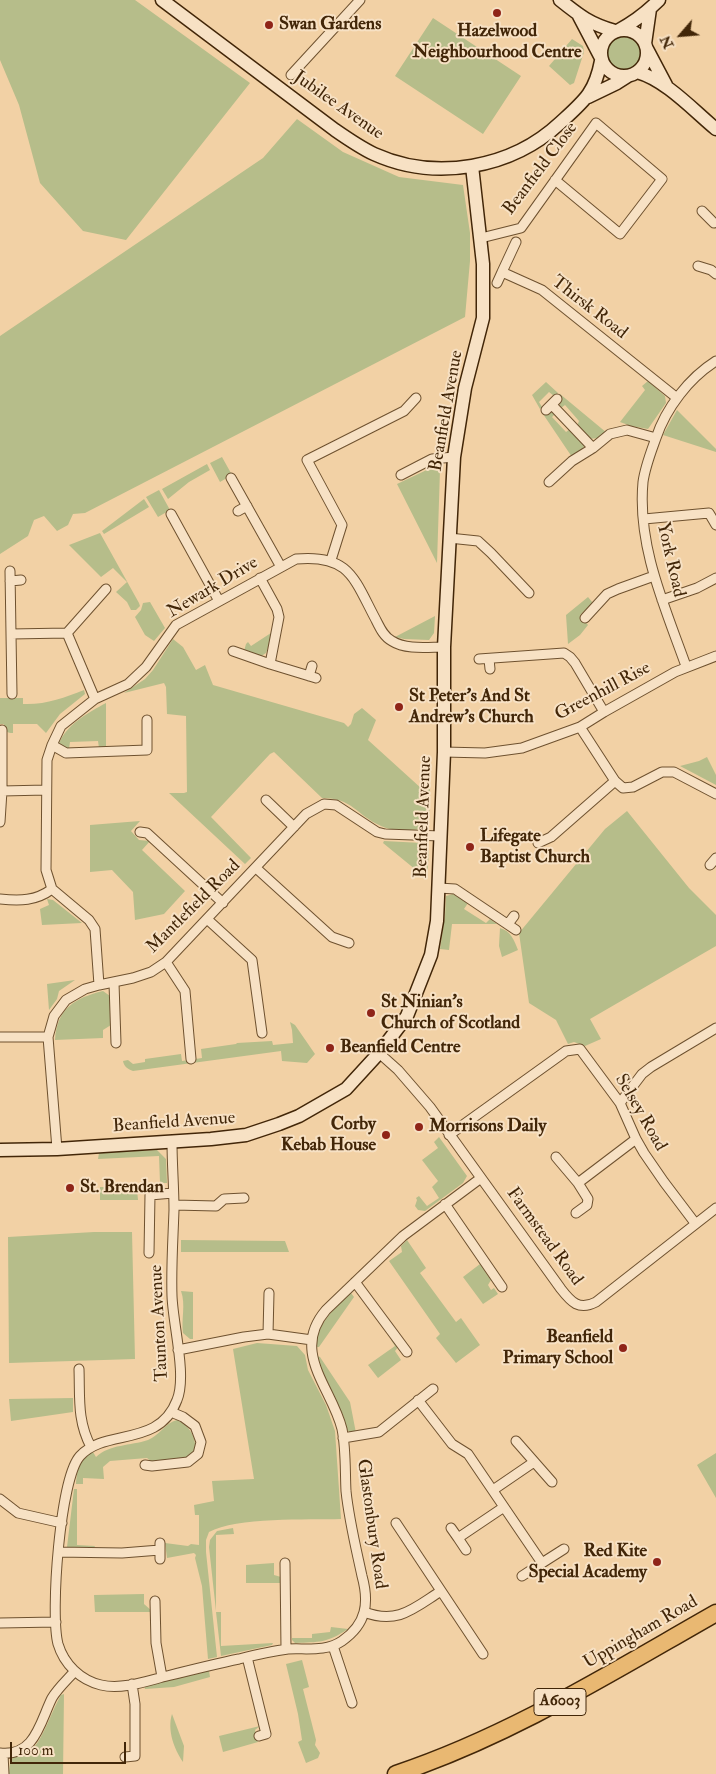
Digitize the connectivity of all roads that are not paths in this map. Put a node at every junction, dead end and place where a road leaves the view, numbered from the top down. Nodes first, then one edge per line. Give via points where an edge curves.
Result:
1 (162, 0) edge
2 (360, 0) edge
3 (560, 0) edge
4 (655, 4) edge
5 (579, 16) junction
6 (616, 31) junction
7 (646, 46) junction
8 (601, 59) junction
9 (632, 74) junction
10 (291, 75) dead end
11 (669, 90) junction
12 (588, 97) junction
13 (716, 129) edge
14 (472, 166) junction
15 (555, 180) junction
16 (702, 211) dead end
17 (714, 223) dead end
18 (481, 238) junction
19 (516, 242) dead end
20 (698, 266) dead end
21 (502, 272) junction
22 (716, 274) edge
23 (496, 283) dead end
24 (716, 362) edge
25 (416, 398) dead end
26 (677, 398) junction
27 (552, 405) dead end
28 (656, 438) junction
29 (593, 448) junction
30 (454, 457) junction
31 (401, 475) dead end
32 (232, 478) dead end
33 (549, 482) dead end
34 (247, 506) junction
35 (238, 511) dead end
36 (171, 514) dead end
37 (644, 519) junction
38 (716, 525) edge
39 (449, 538) junction
40 (331, 560) junction
41 (281, 566) junction
42 (10, 571) dead end
43 (654, 576) junction
44 (260, 578) junction
45 (716, 578) edge
46 (21, 580) dead end
47 (10, 581) junction
48 (106, 589) dead end
49 (529, 593) dead end
50 (662, 600) junction
51 (220, 601) junction
52 (585, 618) dead end
53 (67, 633) junction
54 (11, 634) junction
55 (444, 647) junction
56 (233, 651) dead end
57 (716, 656) edge
58 (479, 659) dead end
59 (489, 659) junction
60 (270, 664) junction
61 (312, 666) dead end
62 (686, 666) junction
63 (490, 669) dead end
64 (12, 694) dead end
65 (95, 699) junction
66 (604, 712) junction
67 (147, 720) dead end
68 (580, 727) junction
69 (4, 735) dead end
70 (52, 745) junction
71 (444, 752) junction
72 (615, 781) junction
73 (46, 790) junction
74 (2, 791) junction
75 (716, 794) edge
76 (266, 800) dead end
77 (0, 822) edge
78 (294, 827) junction
79 (140, 832) dead end
80 (441, 836) junction
81 (538, 843) dead end
82 (256, 868) junction
83 (439, 888) junction
84 (52, 889) junction
85 (0, 899) edge
86 (223, 903) junction
87 (514, 916) dead end
88 (207, 918) junction
89 (508, 924) junction
90 (516, 930) dead end
91 (349, 943) dead end
92 (166, 962) junction
93 (114, 982) junction
94 (99, 984) junction
95 (716, 1028) edge
96 (262, 1033) dead end
97 (106, 1035) dead end
98 (0, 1037) edge
99 (48, 1037) junction
100 (379, 1053) junction
101 (191, 1059) dead end
102 (620, 1103) junction
103 (449, 1135) junction
104 (636, 1139) junction
105 (172, 1142) junction
106 (57, 1149) junction
107 (0, 1150) edge
108 (556, 1157) dead end
109 (481, 1178) junction
110 (578, 1183) junction
111 (173, 1193) junction
112 (244, 1198) dead end
113 (444, 1204) junction
114 (174, 1205) junction
115 (716, 1208) edge
116 (576, 1213) dead end
117 (695, 1223) junction
118 (149, 1253) dead end
119 (355, 1282) junction
120 (490, 1287) dead end
121 (269, 1293) dead end
122 (268, 1334) junction
123 (312, 1340) junction
124 (178, 1350) junction
125 (407, 1352) dead end
126 (80, 1369) dead end
127 (434, 1389) dead end
128 (418, 1400) junction
129 (172, 1412) junction
130 (343, 1438) junction
131 (516, 1441) dead end
132 (90, 1447) junction
133 (534, 1462) junction
134 (145, 1465) dead end
135 (552, 1482) dead end
136 (493, 1490) junction
137 (0, 1499) edge
138 (504, 1508) junction
139 (62, 1523) junction
140 (396, 1528) dead end
141 (450, 1528) dead end
142 (458, 1538) junction
143 (564, 1549) dead end
144 (466, 1550) dead end
145 (160, 1551) dead end
146 (58, 1552) junction
147 (285, 1563) dead end
148 (542, 1563) junction
149 (522, 1576) dead end
150 (441, 1591) junction
151 (155, 1601) dead end
152 (364, 1612) junction
153 (716, 1613) edge
154 (0, 1622) edge
155 (56, 1622) junction
156 (333, 1646) junction
157 (286, 1649) junction
158 (479, 1653) dead end
159 (247, 1657) junction
160 (74, 1671) junction
161 (162, 1677) junction
162 (132, 1684) junction
163 (360, 1693) dead end
164 (259, 1736) dead end
165 (2, 1754) edge
166 (125, 1758) dead end
167 (4, 1774) edge
168 (396, 1774) edge

1 - 14 street, Jubilee Avenue via 335,130 375,154 430,168
2 - 10 street
3 - 5 street
4 - 6 street
4 - 7 street
5 - 6 street
5 - 8 street
6 - 7 street via 632,31
6 - 8 street via 603,42
7 - 9 street via 644,66
7 - 11 street
8 - 9 street via 609,72 621,77
8 - 12 street, Jubilee Avenue
9 - 11 street via 652,78
9 - 12 street, Jubilee Avenue
11 - 13 street
12 - 14 street, Jubilee Avenue via 555,128 530,145 508,156
14 - 18 street, Beanfield Avenue
15 - 15 street, Beanfield Close via 620,234 662,179 596,123
15 - 18 street, Beanfield Close via 522,228
16 - 17 street
18 - 30 street, Beanfield Avenue via 483,318 465,388
19 - 21 street
20 - 22 street
21 - 23 street
21 - 26 street, Thirsk Road via 542,290
24 - 26 street, York Road
25 - 40 street via 404,412 305,456 342,525
26 - 28 street, York Road
27 - 29 street
28 - 29 street via 626,430 610,434
28 - 37 street, York Road via 643,481
29 - 33 street via 572,461
30 - 31 street via 432,459
30 - 39 street, Beanfield Avenue
32 - 34 street
34 - 35 street
34 - 41 street
36 - 51 street
37 - 38 street via 709,513
37 - 43 street, York Road via 646,545
39 - 49 street via 478,541
39 - 55 street, Beanfield Avenue
40 - 41 street, Newark Drive via 314,557 296,559
40 - 55 street via 352,576 388,639 402,645
41 - 44 street, Newark Drive
42 - 47 street
43 - 50 street, York Road
43 - 52 street via 607,594
44 - 51 street, Newark Drive
44 - 60 street via 279,617
45 - 50 street
46 - 47 street
47 - 54 street
48 - 53 street
50 - 62 street, York Road
51 - 65 street, Newark Drive via 176,626 146,667 128,684
53 - 54 street
53 - 65 street
54 - 64 street
55 - 71 street, Beanfield Avenue
56 - 60 street
57 - 62 street, Greenhill Rise
58 - 59 street
59 - 63 street
59 - 66 street via 564,653 570,656
60 - 61 street via 312,677
62 - 66 street, Greenhill Rise
65 - 70 street, Newark Drive via 61,726
66 - 68 street, Greenhill Rise
67 - 70 street via 147,750 66,753
68 - 71 street, Greenhill Rise via 522,748 485,753
68 - 72 street
69 - 74 street
70 - 73 street, Newark Drive via 47,760
71 - 80 street, Beanfield Avenue
72 - 75 street via 628,788 662,772 674,772
72 - 81 street via 551,838
73 - 74 street
73 - 84 street, Newark Drive via 46,870
74 - 77 street
76 - 78 street via 271,811
78 - 80 street, Mantlefield Road via 306,814 324,804 336,805 378,832
78 - 82 street, Mantlefield Road
79 - 86 street via 147,832
80 - 83 street, Beanfield Avenue
82 - 86 street, Mantlefield Road
82 - 91 street via 332,937
83 - 89 street via 456,889
83 - 100 street, Beanfield Avenue via 438,921 431,955 407,1016
84 - 85 street via 33,899
84 - 94 street via 89,920 95,929
86 - 88 street, Mantlefield Road
87 - 89 street
88 - 92 street, Mantlefield Road
88 - 96 street via 252,960
89 - 90 street
92 - 93 street, Mantlefield Road via 151,972
92 - 101 street via 185,991
93 - 94 street, Mantlefield Road
93 - 97 street via 116,1039
94 - 99 street, Mantlefield Road via 66,1000 54,1016
95 - 102 street via 642,1074
98 - 99 street
99 - 106 street, Mantlefield Road
100 - 103 street, Farmstead Road via 415,1089
100 - 105 street, Beanfield Avenue via 346,1089 289,1121 246,1135
102 - 103 street, Selsey Road via 580,1049 566,1051
102 - 104 street, Selsey Road
103 - 109 street, Farmstead Road
104 - 110 street
104 - 117 street, Selsey Road
105 - 106 street, Beanfield Avenue
105 - 111 street, Taunton Avenue
106 - 107 street, Beanfield Avenue
108 - 110 street
109 - 113 street, Glastonbury Road
109 - 117 street, Farmstead Road via 567,1297 580,1306 596,1302
110 - 116 street via 588,1199
111 - 114 street, Taunton Avenue
111 - 118 street via 150,1195
112 - 114 street via 224,1199 216,1206
113 - 119 street, Glastonbury Road via 403,1236
113 - 120 street via 500,1284
114 - 124 street, Taunton Avenue via 172,1293
115 - 117 street, Farmstead Road
119 - 123 street, Glastonbury Road via 319,1318
119 - 125 street
121 - 122 street
122 - 123 street
122 - 124 street
123 - 130 street, Glastonbury Road via 314,1365 335,1409
124 - 129 street, Taunton Avenue via 180,1391
126 - 132 street via 79,1413
127 - 128 street
128 - 130 street via 379,1432
128 - 136 street via 452,1444 468,1454
129 - 132 street via 141,1434
129 - 134 street via 187,1420 199,1434 198,1454 188,1462
130 - 152 street, Glastonbury Road via 346,1492 365,1588
131 - 133 street
132 - 139 street via 81,1454 72,1470
133 - 135 street
133 - 136 street
136 - 138 street
137 - 139 street via 18,1513
138 - 142 street
138 - 148 street
139 - 146 street
140 - 150 street
141 - 142 street
142 - 144 street
143 - 148 street
145 - 146 street
146 - 155 street
147 - 157 street
148 - 149 street
150 - 152 street via 399,1616 380,1617
150 - 158 street
151 - 161 street via 156,1643
152 - 156 street, Glastonbury Road via 351,1634
153 - 168 highway, Uppingham Road / A6003 via 569,1698 507,1729
154 - 155 street
155 - 160 street via 58,1644
156 - 157 street, Glastonbury Road
156 - 163 street via 351,1699
157 - 159 street, Glastonbury Road
159 - 161 street, Glastonbury Road
159 - 164 street via 266,1734
160 - 162 street, Glastonbury Road via 100,1685
160 - 165 street via 53,1697 29,1744 12,1753
161 - 162 street, Glastonbury Road
162 - 166 street via 135,1756
165 - 167 street

